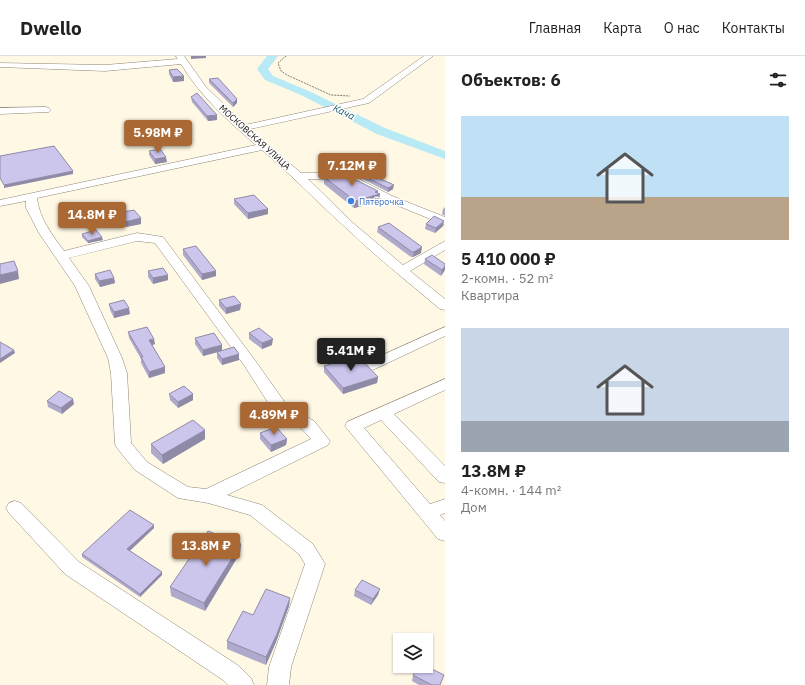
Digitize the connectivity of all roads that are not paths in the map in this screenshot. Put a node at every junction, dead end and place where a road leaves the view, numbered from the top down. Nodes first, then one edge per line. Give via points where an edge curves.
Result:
1 (429, 56) edge
2 (181, 58) edge
3 (0, 65) edge
4 (46, 110) dead end
5 (0, 111) edge
6 (243, 128) junction
7 (265, 146) junction
8 (298, 176) junction
9 (31, 197) junction
10 (0, 203) edge
11 (0, 216) edge
12 (445, 221) edge
13 (445, 245) edge
14 (61, 256) junction
15 (402, 271) junction
16 (445, 306) edge
17 (445, 331) edge
18 (372, 365) dead end
19 (445, 384) edge
20 (383, 412) junction
21 (445, 477) edge
22 (208, 496) junction
23 (445, 506) edge
24 (15, 508) dead end
25 (427, 513) junction
26 (445, 534) edge
27 (243, 685) edge
28 (278, 685) edge

1 - 6 street via 405,71 374,98
2 - 3 street via 128,67 105,68
2 - 6 street, МОСКОВСКАЯ УЛИЦА via 210,96
4 - 5 street
6 - 7 street, МОСКОВСКАЯ УЛИЦА
7 - 8 street, МОСКОВСКАЯ УЛИЦА
7 - 9 street
8 - 12 street via 334,176 353,180 388,198
8 - 15 street, МОСКОВСКАЯ УЛИЦА
9 - 10 street
9 - 14 street via 32,208 44,233
10 - 11 street
13 - 15 street
14 - 22 street via 82,286 115,358 119,373 123,444 141,466 184,493
14 - 22 street via 137,237 159,240 280,408 308,425 322,441
15 - 16 street, МОСКОВСКАЯ УЛИЦА
17 - 18 street
19 - 20 street
20 - 21 street
20 - 25 street via 353,426
22 - 28 street via 256,510 306,549 315,564 280,667
23 - 25 street
24 - 27 street via 72,568 231,673
25 - 26 street

